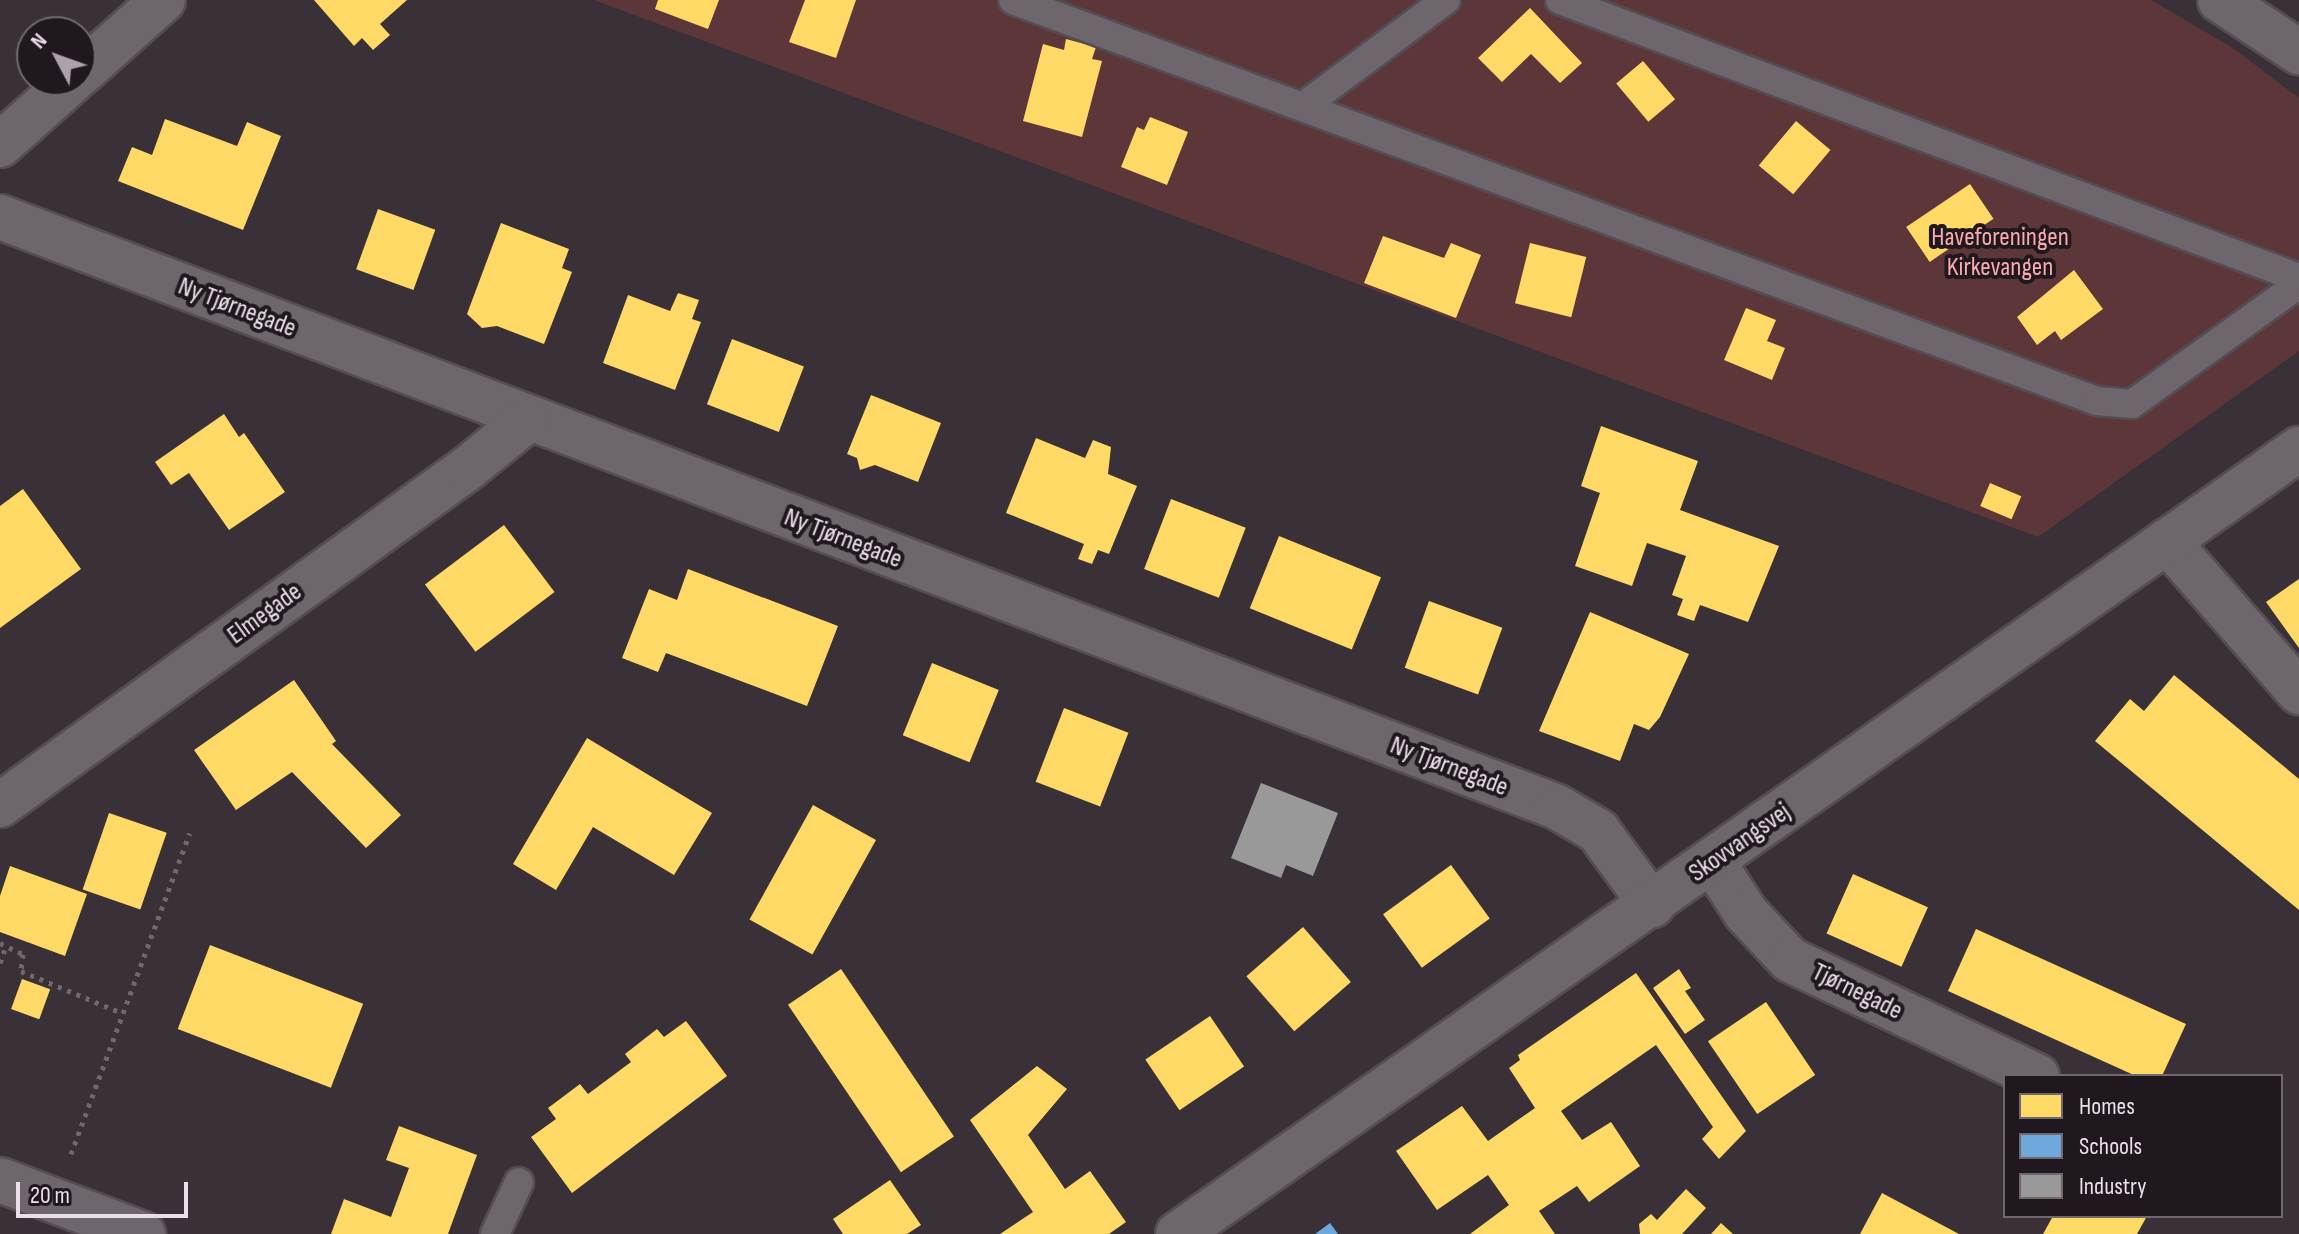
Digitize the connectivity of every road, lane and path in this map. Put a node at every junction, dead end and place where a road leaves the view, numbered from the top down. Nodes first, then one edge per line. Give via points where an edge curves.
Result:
1 (163, 0) edge
2 (1013, 0) edge
3 (1446, 0) edge
4 (1560, 0) edge
5 (2220, 0) edge
6 (2299, 52) edge
7 (96, 60) edge
8 (55, 96) edge
9 (1305, 105) junction
10 (0, 145) edge
11 (0, 217) edge
12 (2299, 278) edge
13 (2299, 284) edge
14 (527, 420) junction
15 (2299, 449) edge
16 (2167, 541) junction
17 (2299, 692) edge
18 (0, 805) edge
19 (190, 833) dead end
20 (1713, 862) junction
21 (1652, 905) junction
22 (3, 945) edge
23 (0, 963) edge
24 (122, 1013) junction
25 (2033, 1074) edge
26 (0, 1180) edge
27 (519, 1182) dead end
28 (55, 1200) junction
29 (143, 1234) edge
30 (495, 1234) edge
31 (1178, 1234) edge

1 - 7 street
2 - 9 lane
3 - 9 lane
4 - 12 lane
5 - 6 street
8 - 10 street
9 - 13 lane via 2097,401 2132,404
11 - 14 street, Ny Tjørnegade
14 - 18 street, Elmegade
14 - 21 street, Ny Tjørnegade via 1557,807 1598,831
15 - 16 street, Skovvangsvej
16 - 17 street
16 - 20 street, Skovvangsvej
19 - 24 path
20 - 21 street, Skovvangsvej
20 - 25 street, Tjørnegade via 1746,913 1790,960
21 - 31 street, Skovvangsvej
22 - 23 path
22 - 24 path via 23,954 21,971
24 - 28 path
26 - 28 street
27 - 30 lane
28 - 29 street

